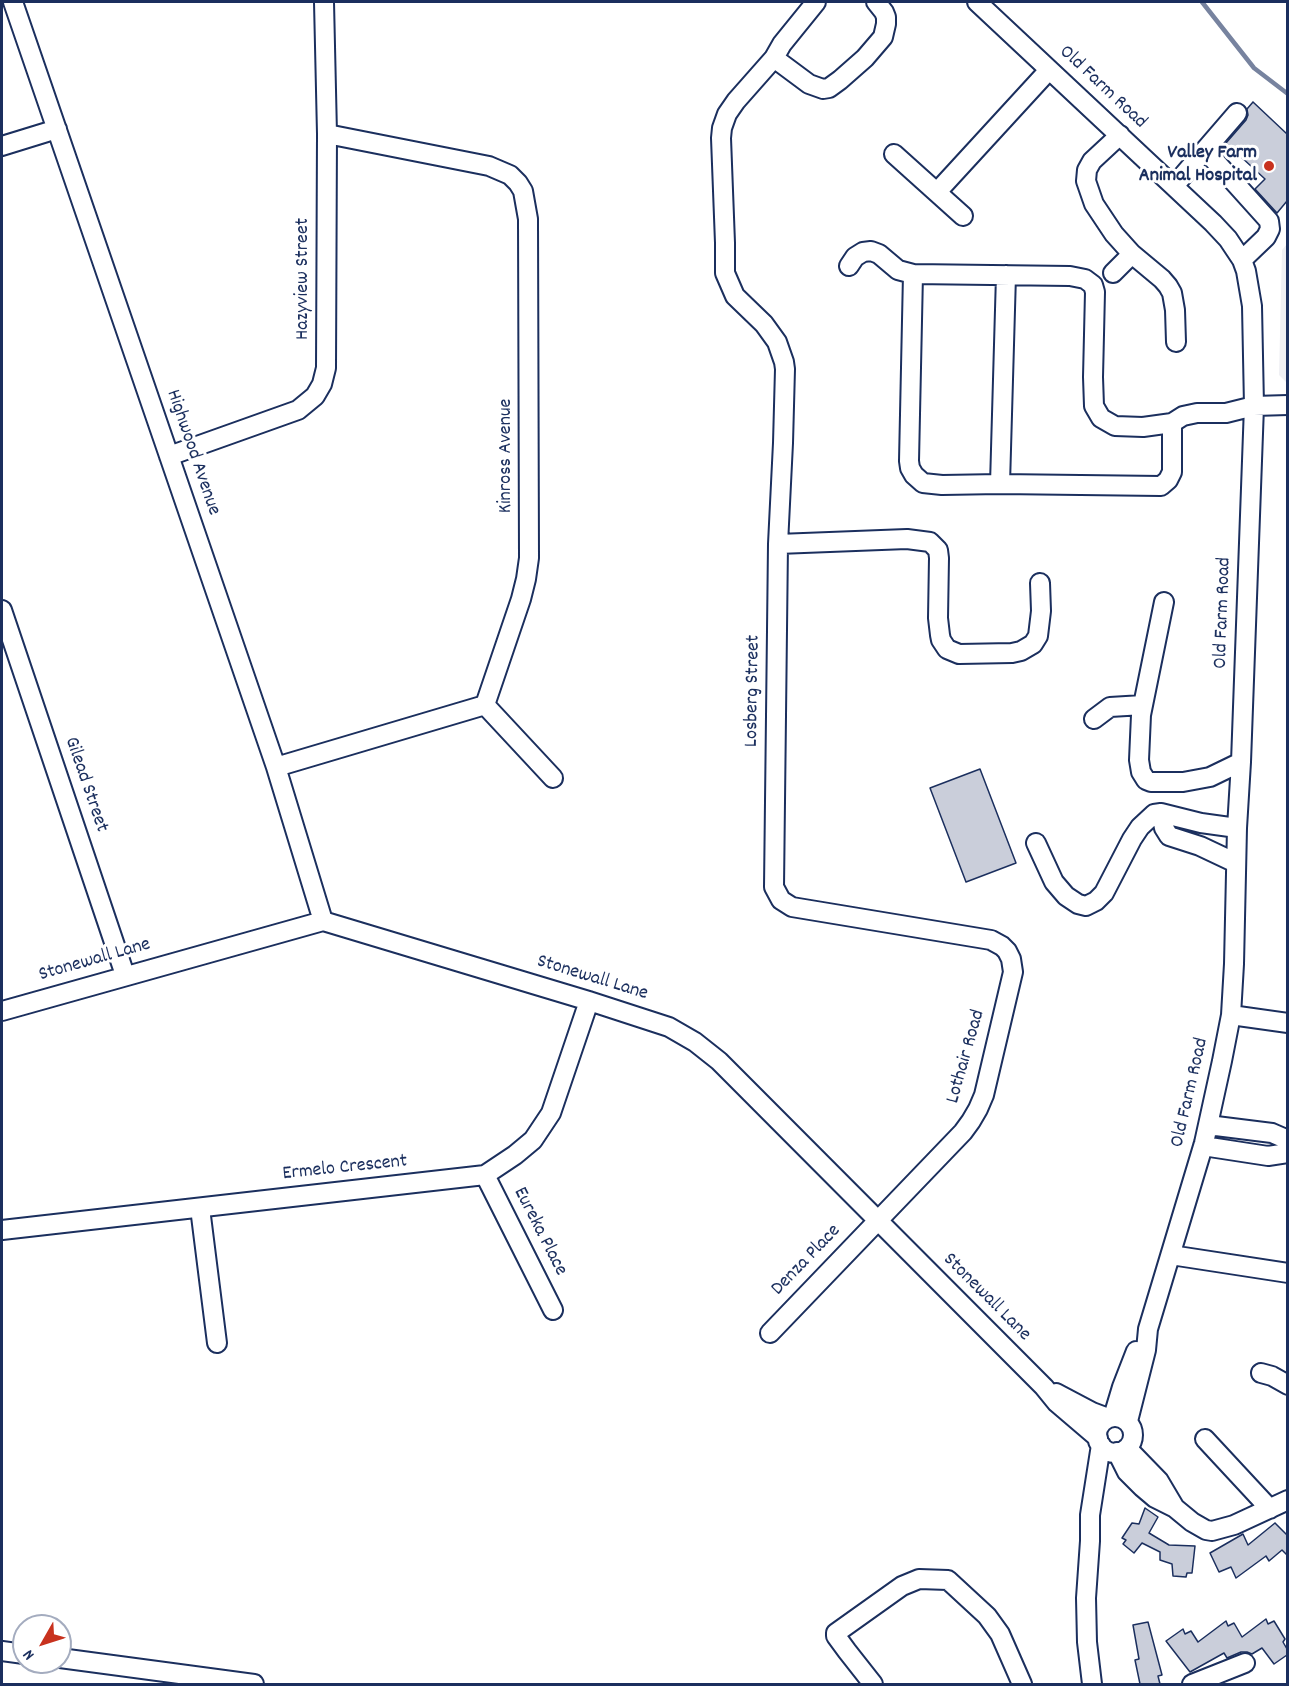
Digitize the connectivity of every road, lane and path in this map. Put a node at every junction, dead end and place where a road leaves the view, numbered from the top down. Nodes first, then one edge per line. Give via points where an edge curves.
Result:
1 (13, 2) edge
2 (324, 2) edge
3 (816, 2) edge
4 (876, 2) edge
5 (977, 2) edge
6 (774, 58) junction
7 (1050, 70) junction
8 (1237, 113) dead end
9 (57, 129) junction
10 (327, 134) junction
11 (1120, 135) junction
12 (2, 146) edge
13 (1206, 151) junction
14 (894, 154) dead end
15 (1174, 186) junction
16 (937, 192) junction
17 (963, 216) dead end
18 (1132, 254) junction
19 (1242, 260) junction
20 (849, 266) dead end
21 (1113, 273) dead end
22 (914, 274) junction
23 (1006, 275) junction
24 (1176, 342) dead end
25 (1287, 405) edge
26 (1254, 406) junction
27 (1172, 423) junction
28 (169, 456) junction
29 (1000, 484) junction
30 (778, 544) junction
31 (1040, 584) dead end
32 (1164, 602) dead end
33 (2, 610) edge
34 (485, 705) junction
35 (1143, 705) junction
36 (1094, 719) dead end
37 (1241, 762) junction
38 (276, 767) junction
39 (553, 778) dead end
40 (1208, 778) junction
41 (1239, 794) junction
42 (1161, 813) junction
43 (1237, 828) junction
44 (1036, 843) dead end
45 (1236, 863) junction
46 (323, 921) junction
47 (1002, 946) joint
48 (125, 975) junction
49 (589, 1002) junction
50 (2, 1011) edge
51 (1231, 1015) junction
52 (1287, 1023) edge
53 (1208, 1125) junction
54 (1287, 1140) edge
55 (1203, 1146) junction
56 (1287, 1153) edge
57 (485, 1175) junction
58 (200, 1208) junction
59 (878, 1220) junction
60 (2, 1230) edge
61 (1171, 1255) junction
62 (1287, 1273) edge
63 (553, 1310) dead end
64 (770, 1333) dead end
65 (217, 1343) dead end
66 (1262, 1373) dead end
67 (1287, 1385) edge
68 (1044, 1387) junction
69 (1116, 1419) junction
70 (1205, 1439) dead end
71 (1111, 1447) junction
72 (1287, 1500) edge
73 (1270, 1509) junction
74 (72, 1661) edge
75 (1245, 1663) dead end
76 (149, 1677) edge
77 (254, 1684) edge
78 (873, 1684) edge
79 (1022, 1684) edge
80 (1092, 1684) edge
81 (1192, 1684) edge

1 - 9 street, Highwood Avenue
2 - 10 street, Hazyview Street
3 - 6 street
4 - 6 street via 886,17 883,37 835,84 817,88
5 - 7 street, Old Farm Road
6 - 30 street, Losberg Street via 736,101 724,121 721,138 725,273 735,296 777,342 784,362
7 - 11 street, Old Farm Road
7 - 16 street
8 - 13 street
9 - 12 street
9 - 28 street, Highwood Avenue
10 - 28 street, Hazyview Street via 326,368 319,390 298,410
10 - 34 street, Kinross Avenue via 489,166 510,175 523,191 528,219 529,558 521,599
11 - 15 street, Old Farm Road
11 - 18 street via 1092,161 1086,181 1102,218
13 - 15 street
13 - 19 street via 1269,220 1266,237
14 - 16 street
15 - 19 street, Old Farm Road via 1228,239
16 - 17 street
18 - 21 street
18 - 24 street via 1162,279 1172,293
19 - 26 street, Old Farm Road via 1252,306
20 - 22 street via 855,257 871,251 898,270
22 - 23 street
22 - 29 street via 910,468 923,483
23 - 27 street via 1076,276 1090,282 1095,292 1093,401 1098,413 1107,422 1125,427
23 - 29 street
25 - 26 street
26 - 27 street via 1226,413 1183,416
26 - 37 street, Old Farm Road
27 - 29 street via 1172,472 1161,486
28 - 38 street, Highwood Avenue
30 - 31 street via 907,539 930,542 938,550 939,558 940,635 947,649 959,654 1012,653 1033,644 1041,611
30 - 47 street, Losberg Street via 774,868 777,894 792,907 979,937
32 - 35 street
33 - 48 street, Gilead Street
34 - 38 street
34 - 39 street
35 - 36 street via 1110,707
35 - 40 street via 1139,760 1144,777 1157,783
37 - 40 street
37 - 41 street, Old Farm Road
38 - 46 street, Highwood Avenue
40 - 41 street
41 - 43 street, Old Farm Road
42 - 43 street
42 - 44 street via 1154,814 1136,832 1104,893 1086,906 1066,896 1054,882
42 - 45 street via 1169,836
43 - 45 street, Old Farm Road
45 - 51 street, Old Farm Road
46 - 48 street, Stonewall Lane
46 - 49 street, Stonewall Lane
47 - 59 street, Lothair Road via 1011,959 1013,972 978,1109 963,1132
48 - 50 street, Stonewall Lane
49 - 57 street, Ermelo Crescent via 551,1113 533,1140
49 - 59 street, Stonewall Lane via 669,1028 695,1041
51 - 52 street
51 - 53 street, Old Farm Road
53 - 54 street via 1272,1133
53 - 55 street, Old Farm Road
55 - 56 street via 1268,1156
55 - 61 street, Old Farm Road
57 - 58 street, Ermelo Crescent
57 - 63 street, Eureka Place
58 - 60 street, Ermelo Crescent
58 - 65 street
59 - 64 street, Denza Place
59 - 68 street, Stonewall Lane
61 - 62 street
61 - 69 street, Old Farm Road via 1148,1329 1146,1350
66 - 67 street
68 - 69 street, Stonewall Lane via 1092,1412
68 - 71 street, Stonewall Lane via 1057,1403
69 - 71 street via 1100,1426
69 - 71 street via 1133,1432 1133,1438 1131,1443
70 - 73 street
71 - 73 street, Stonewall Lane via 1159,1481 1174,1508 1199,1527 1212,1531
71 - 80 street via 1090,1515 1086,1627
72 - 73 street
74 - 76 street
75 - 81 street
76 - 77 street
78 - 79 street via 836,1633 902,1586 919,1579 948,1580 987,1616 1000,1634

